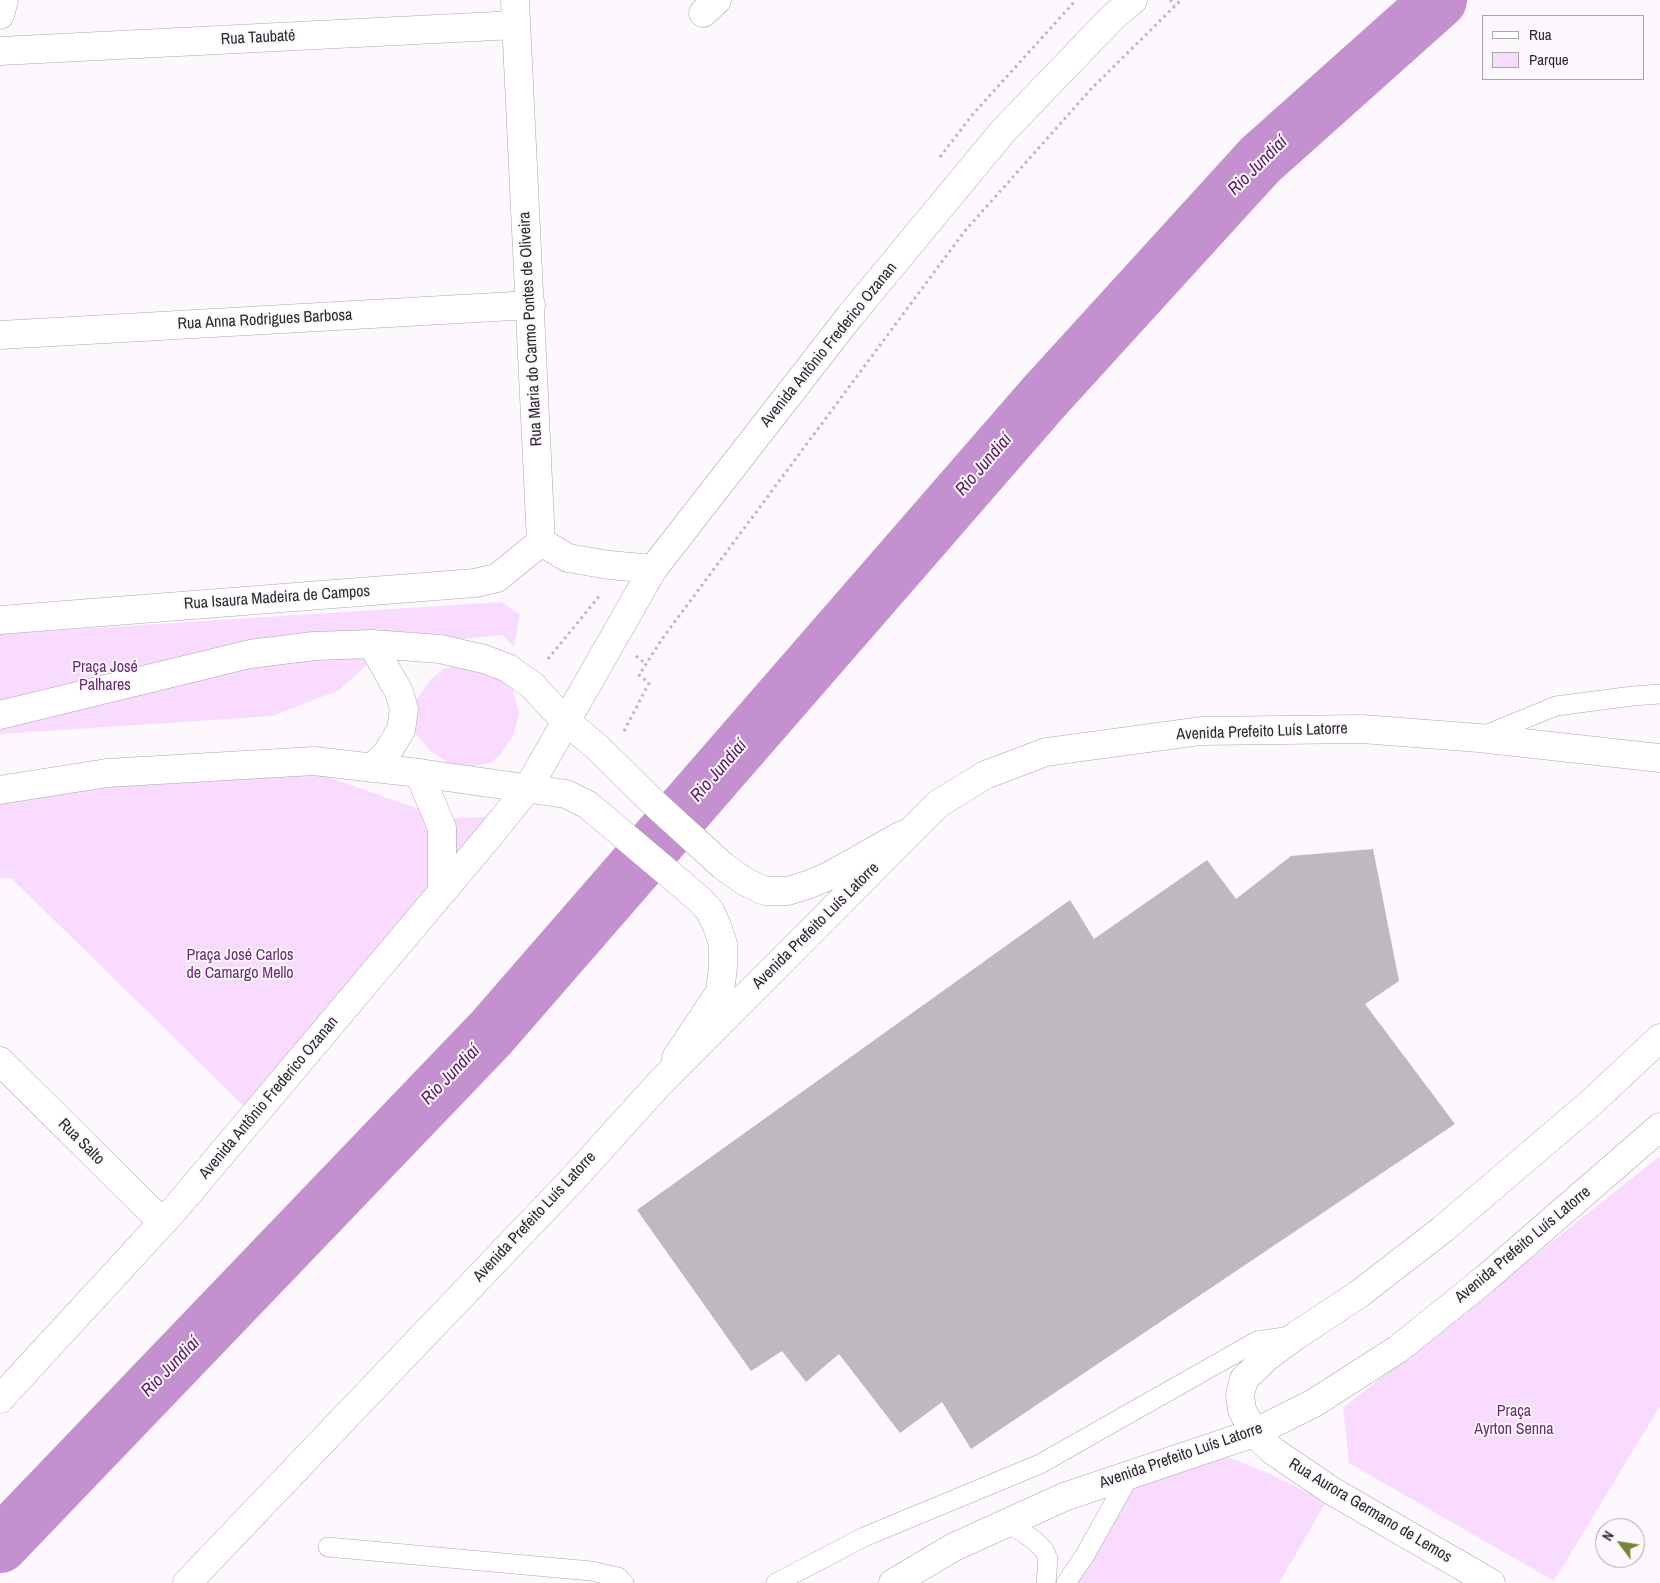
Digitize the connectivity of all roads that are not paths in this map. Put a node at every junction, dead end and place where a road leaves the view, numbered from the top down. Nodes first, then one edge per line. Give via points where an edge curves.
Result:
1 (4, 0) edge
2 (1119, 6) edge
3 (515, 13) edge
4 (0, 15) edge
5 (0, 51) edge
6 (531, 305) junction
7 (0, 335) edge
8 (541, 542) junction
9 (653, 569) junction
10 (0, 620) edge
11 (372, 644) junction
12 (1660, 694) edge
13 (0, 715) edge
14 (566, 721) junction
15 (1479, 738) junction
16 (1660, 758) edge
17 (372, 768) junction
18 (419, 773) junction
19 (528, 788) junction
20 (0, 790) edge
21 (911, 830) junction
22 (442, 891) junction
23 (1660, 1038) edge
24 (0, 1062) edge
25 (659, 1084) junction
26 (1660, 1127) edge
27 (162, 1222) junction
28 (1298, 1335) junction
29 (0, 1399) edge
30 (1254, 1432) junction
31 (1131, 1473) junction
32 (1007, 1522) junction
33 (328, 1548) dead end
34 (187, 1583) edge
35 (624, 1583) edge
36 (776, 1583) edge
37 (893, 1583) edge
38 (1046, 1583) edge
39 (1066, 1583) edge
40 (1491, 1583) edge

1 - 4 main road
2 - 9 main road, Avenida Antônio Frederico Ozanan via 1004,130 850,316
3 - 5 main road, Rua Taubaté
3 - 6 main road, Rua Maria do Carmo Pontes de Oliveira
6 - 7 main road, Rua Anna Rodrigues Barbosa
6 - 8 main road, Rua Maria do Carmo Pontes de Oliveira
8 - 9 main road via 568,558
8 - 10 main road, Rua Isaura Madeira de Campos via 497,578 475,583
9 - 14 main road, Avenida Antônio Frederico Ozanan
11 - 13 main road via 314,646 250,654
11 - 14 main road via 440,649 508,668 532,685
11 - 17 main road via 399,692 404,709 401,730 387,753
12 - 15 lane via 1556,706
14 - 19 main road, Avenida Antônio Frederico Ozanan
14 - 21 main road via 723,866 765,891 788,891 830,875
15 - 16 main road, Avenida Prefeito Luís Latorre
15 - 21 main road, Avenida Prefeito Luís Latorre via 1362,729 1201,731 1046,752 984,775 938,804
17 - 18 main road
17 - 20 main road via 314,761 107,773
18 - 19 main road
18 - 22 main road via 442,828
19 - 22 main road, Avenida Antônio Frederico Ozanan
19 - 25 main road via 566,794 588,804 699,899 717,926 723,944 720,992
21 - 25 main road, Avenida Prefeito Luís Latorre
22 - 27 main road, Avenida Antônio Frederico Ozanan
23 - 28 main road via 1593,1101 1443,1229 1359,1294
24 - 27 main road, Rua Salto
25 - 34 main road, Avenida Prefeito Luís Latorre via 572,1180
26 - 30 main road, Avenida Prefeito Luís Latorre via 1485,1279 1398,1349 1314,1403
27 - 29 main road, Avenida Antônio Frederico Ozanan
28 - 30 main road, Rua Aurora Germano de Lemos via 1267,1357 1244,1379 1240,1395 1242,1410
28 - 36 lane via 1257,1341 1040,1464 864,1538
30 - 31 main road, Avenida Prefeito Luís Latorre
30 - 40 main road, Rua Aurora Germano de Lemos via 1273,1451 1332,1491
31 - 32 main road, Avenida Prefeito Luís Latorre
31 - 39 lane
32 - 37 main road, Avenida Prefeito Luís Latorre via 954,1547
32 - 38 lane via 1044,1550 1048,1559
33 - 35 lane via 591,1571 618,1577

